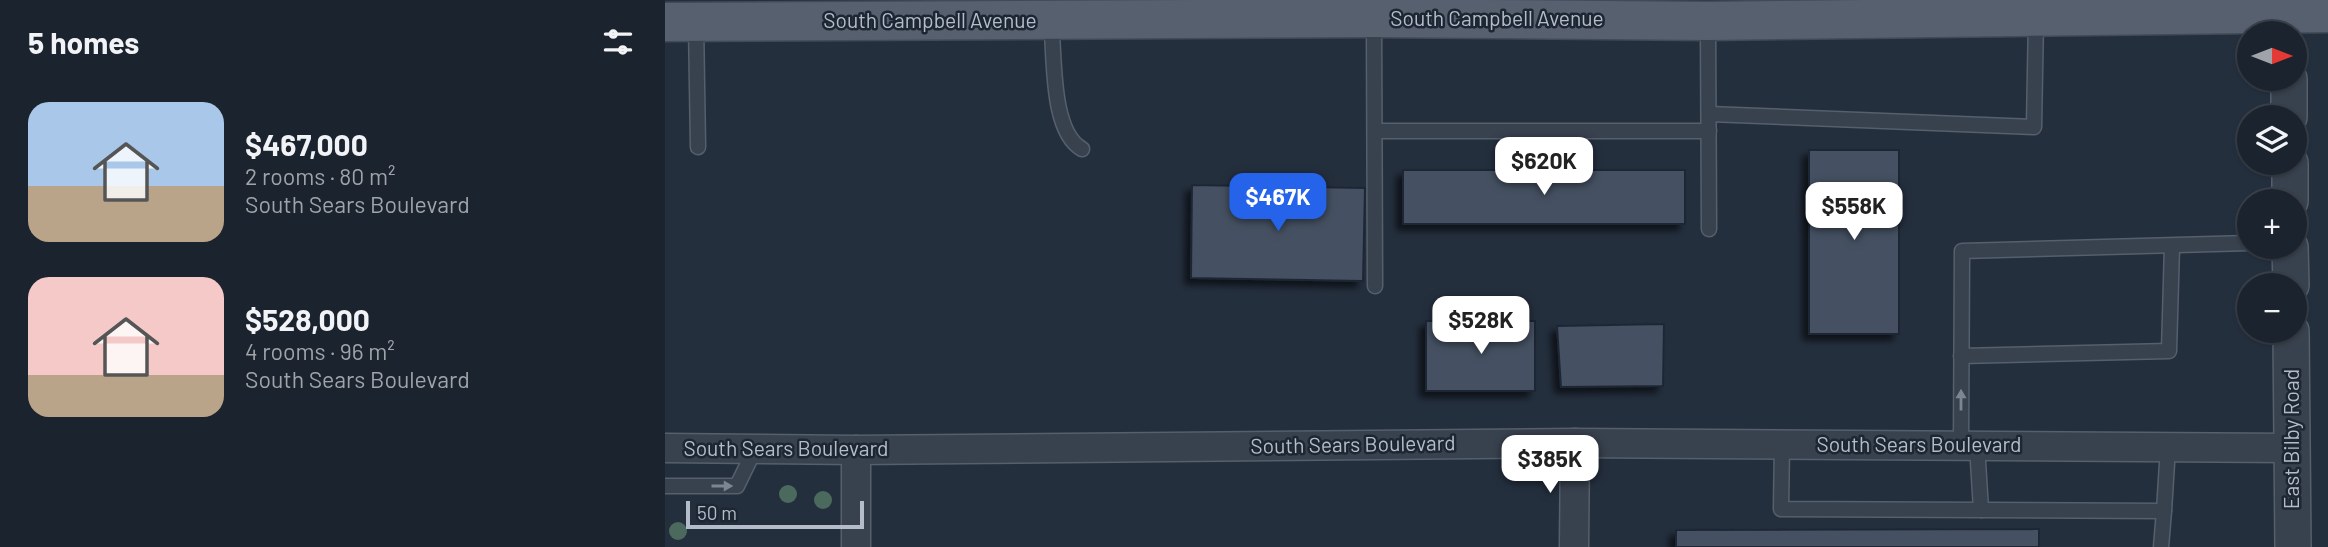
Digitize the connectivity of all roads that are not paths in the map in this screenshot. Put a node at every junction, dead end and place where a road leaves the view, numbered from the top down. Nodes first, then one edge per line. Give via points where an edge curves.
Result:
1 (1489, 9) edge
2 (854, 11) edge
3 (2328, 13) edge
4 (2289, 16) edge
5 (2036, 17) junction
6 (1374, 18) junction
7 (1051, 21) junction
8 (1708, 21) junction
9 (681, 22) edge
10 (1709, 114) junction
11 (1378, 131) dead end
12 (1709, 131) junction
13 (698, 147) dead end
14 (1082, 149) dead end
15 (1709, 229) dead end
16 (2237, 244) edge
17 (2172, 246) junction
18 (1375, 286) dead end
19 (2291, 343) edge
20 (1961, 356) junction
21 (1574, 443) junction
22 (1782, 444) junction
23 (1969, 445) junction
24 (2168, 447) junction
25 (665, 448) edge
26 (2292, 448) junction
27 (755, 449) junction
28 (856, 450) junction
29 (665, 486) edge
30 (1981, 510) junction
31 (2164, 511) junction
32 (856, 547) edge
33 (1574, 547) edge
34 (2161, 547) edge
35 (2293, 547) edge

1 - 6 main road, South Campbell Avenue
1 - 8 main road, South Campbell Avenue
2 - 7 main road, South Campbell Avenue
2 - 9 main road, South Campbell Avenue
3 - 4 main road, South Campbell Avenue
4 - 5 main road, South Campbell Avenue
5 - 8 main road, South Campbell Avenue
5 - 10 lane via 2034,128
6 - 7 main road, South Campbell Avenue
6 - 18 lane
7 - 14 lane via 1061,123 1071,143
8 - 10 lane
9 - 13 lane
10 - 12 lane
11 - 12 lane
12 - 15 lane
16 - 17 lane
17 - 20 lane via 2169,351
17 - 20 lane via 1962,251
19 - 26 street, East Bilby Road
23 -> 20 lane
21 - 22 street, South Sears Boulevard
21 - 28 street, South Sears Boulevard
21 - 33 street
22 - 23 street, South Sears Boulevard
22 - 30 lane via 1781,509
23 - 24 street, South Sears Boulevard
23 - 30 lane
24 - 26 street, South Sears Boulevard
24 - 31 lane
25 - 27 street, South Sears Boulevard
26 - 35 street, East Bilby Road
27 - 28 street, South Sears Boulevard
29 -> 27 lane via 737,486
28 - 32 street
30 - 31 lane
31 - 34 lane

